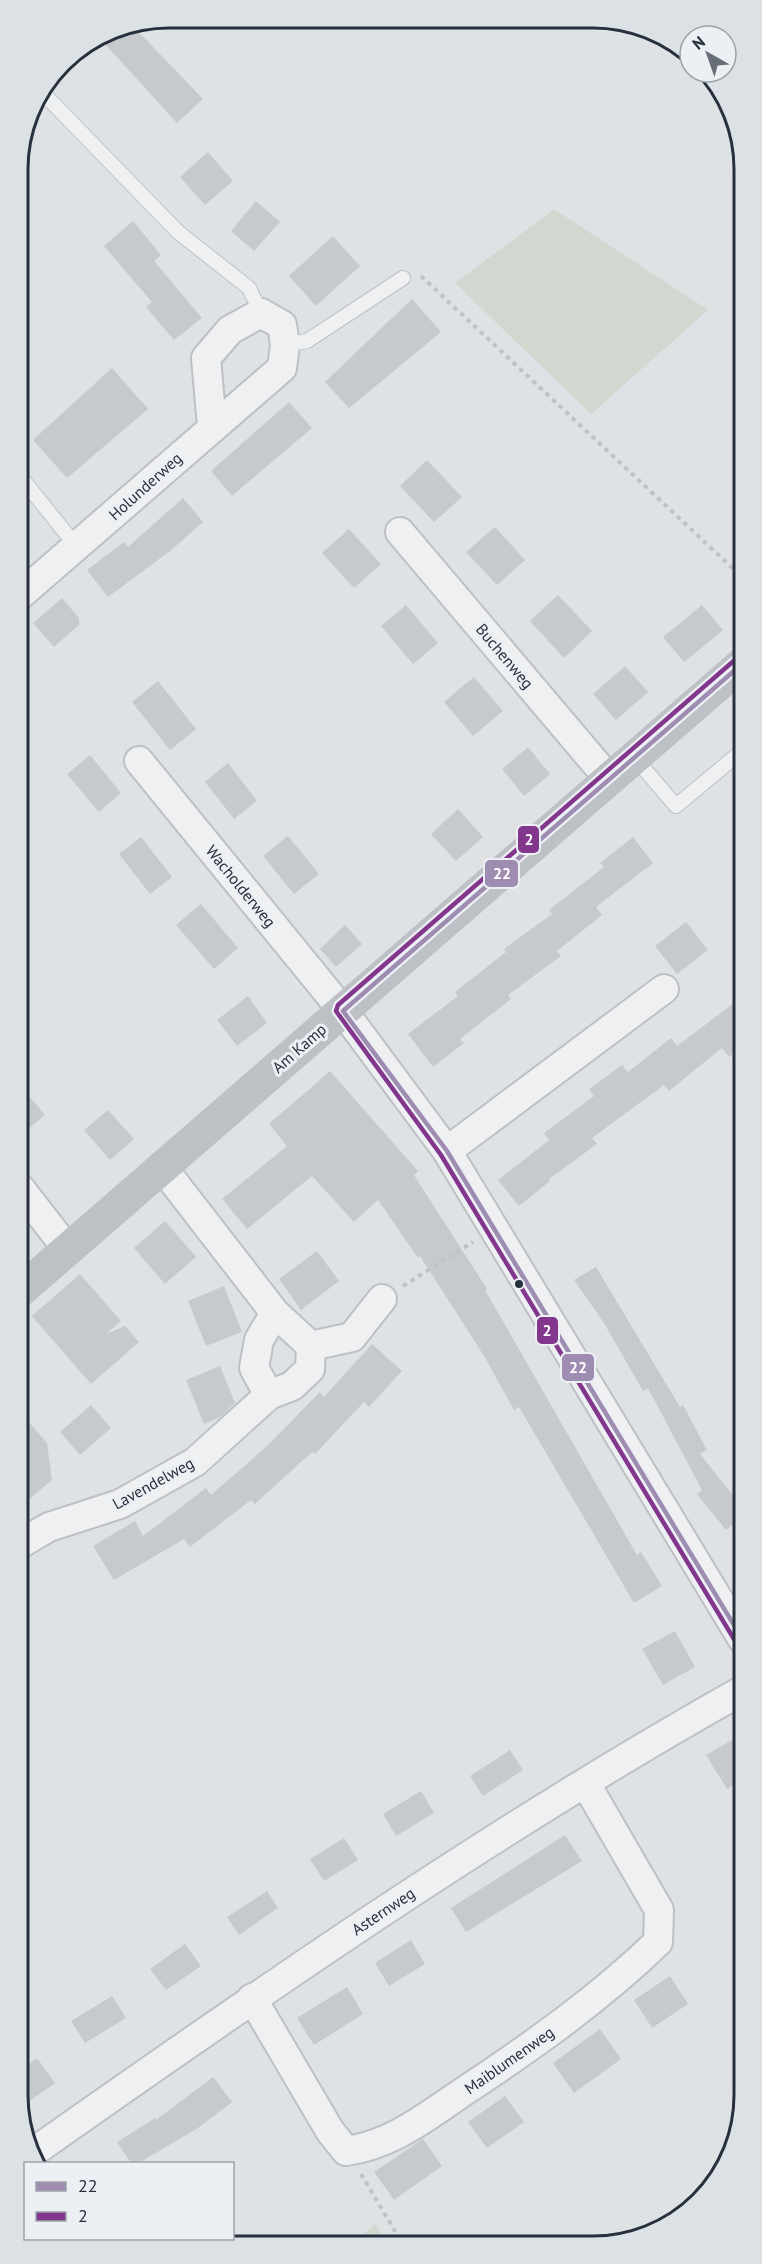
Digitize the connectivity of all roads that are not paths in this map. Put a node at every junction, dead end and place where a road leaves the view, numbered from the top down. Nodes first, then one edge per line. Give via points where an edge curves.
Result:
1 (48, 98) edge
2 (403, 278) road end
3 (261, 313) junction
4 (285, 345) junction
5 (212, 426) junction
6 (29, 488) edge
7 (400, 532) dead end
8 (77, 547) junction
9 (29, 588) edge
10 (734, 671) edge
11 (634, 757) junction
12 (734, 758) edge
13 (139, 761) dead end
14 (609, 779) junction
15 (664, 989) dead end
16 (343, 1011) junction
17 (447, 1150) junction
18 (162, 1167) junction
19 (28, 1199) edge
20 (68, 1250) junction
21 (28, 1284) edge
22 (382, 1299) road end
23 (275, 1313) junction
24 (311, 1346) junction
25 (269, 1395) junction
26 (28, 1539) edge
27 (733, 1624) edge
28 (733, 1696) edge
29 (586, 1784) junction
30 (252, 1998) junction
31 (39, 2148) edge

1 - 3 lane via 178,232 249,288
2 - 4 lane via 307,341
3 - 4 street via 282,325
3 - 5 street via 230,330 206,358
4 - 5 street, Holunderweg via 282,368
5 - 8 street, Holunderweg
6 - 8 lane
7 - 14 street, Buchenweg
8 - 9 street, Holunderweg
10 - 11 street, Am Kamp
11 - 12 lane via 676,806
11 - 14 street, Am Kamp
13 - 16 street, Wacholderweg
14 - 16 street, Am Kamp
15 - 17 street
16 - 17 street, Wacholderweg
16 - 18 street, Am Kamp
17 - 27 street, Wacholderweg
18 - 20 street, Am Kamp
18 - 23 street
19 - 20 street
20 - 21 street, Am Kamp
22 - 24 street via 352,1337
23 - 24 street
23 - 25 street via 260,1340 254,1368
24 - 25 street, Lavendelweg via 310,1369 292,1386
25 - 26 street, Lavendelweg via 195,1462 120,1504 49,1527
28 - 29 street, Asternweg
29 - 30 street, Asternweg via 421,1886
29 - 30 street, Maiblumenweg via 659,1910 658,1942 618,1981 497,2070 404,2131 368,2148 346,2151 330,2131
30 - 31 street, Asternweg

